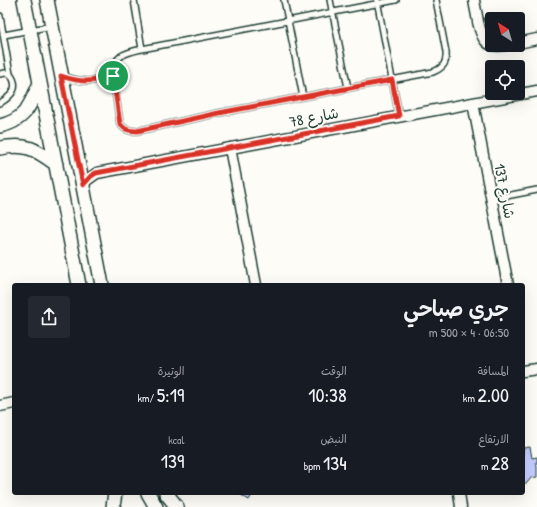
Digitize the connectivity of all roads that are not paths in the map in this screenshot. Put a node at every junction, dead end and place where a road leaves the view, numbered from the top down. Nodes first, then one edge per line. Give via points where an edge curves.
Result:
1 (24, 0) edge
2 (47, 0) edge
3 (134, 0) edge
4 (284, 0) edge
5 (330, 0) edge
6 (396, 0) edge
7 (436, 0) edge
8 (474, 0) edge
9 (377, 2) edge
10 (332, 12) junction
11 (0, 16) edge
12 (288, 20) junction
13 (52, 26) junction
14 (30, 30) junction
15 (4, 36) junction
16 (537, 39) edge
17 (485, 41) edge
18 (525, 41) edge
19 (142, 49) junction
20 (0, 74) edge
21 (10, 74) junction
22 (61, 76) junction
23 (113, 76) junction
24 (392, 80) junction
25 (40, 83) junction
26 (348, 88) junction
27 (537, 91) edge
28 (303, 97) junction
29 (473, 103) junction
30 (0, 104) edge
31 (399, 116) junction
32 (0, 126) edge
33 (0, 148) edge
34 (230, 148) junction
35 (56, 164) junction
36 (79, 167) junction
37 (96, 173) junction
38 (83, 185) junction
39 (537, 190) edge
40 (501, 197) dead end
41 (80, 283) edge
42 (102, 283) edge
43 (256, 283) edge
44 (508, 283) edge
45 (537, 368) edge
46 (525, 369) edge
47 (12, 403) edge
48 (0, 406) edge
49 (115, 495) edge
50 (149, 495) edge
51 (168, 495) edge
52 (459, 495) edge
53 (113, 507) edge
54 (156, 507) edge
55 (177, 507) edge
56 (461, 507) edge

1 - 14 street
2 - 13 street
3 - 19 lane
4 - 12 lane
5 - 10 lane
6 - 9 lane
7 - 24 lane via 447,59 444,65 433,72
8 - 17 street
9 - 10 lane
9 - 24 lane
10 - 12 lane
10 - 26 lane
11 - 15 lane
12 - 19 lane
12 - 28 lane
13 - 14 lane
13 - 22 street
14 - 15 lane
14 - 25 street
15 - 21 lane
16 - 18 street
19 - 23 lane via 120,56 115,62
20 - 21 lane
21 - 30 lane via 15,86 7,99
22 - 23 lane via 86,81
22 - 36 street
23 - 28 lane via 120,124 124,129 131,131
24 - 26 lane
24 - 31 lane
25 - 32 street via 26,112 9,124
25 - 35 street
26 - 28 lane
27 - 29 street, شارع 78
29 - 31 street, شارع 78
29 - 44 street, شارع 137
31 - 34 street, شارع 78
33 - 35 street via 22,146 34,150
34 - 37 street, شارع 78
34 - 43 street
35 - 41 street
36 - 37 street
36 - 38 street
37 - 38 street
38 - 42 street
39 - 40 lane
45 - 46 street
47 - 48 street
49 - 53 street
50 - 54 street
51 - 55 street
52 - 56 street

